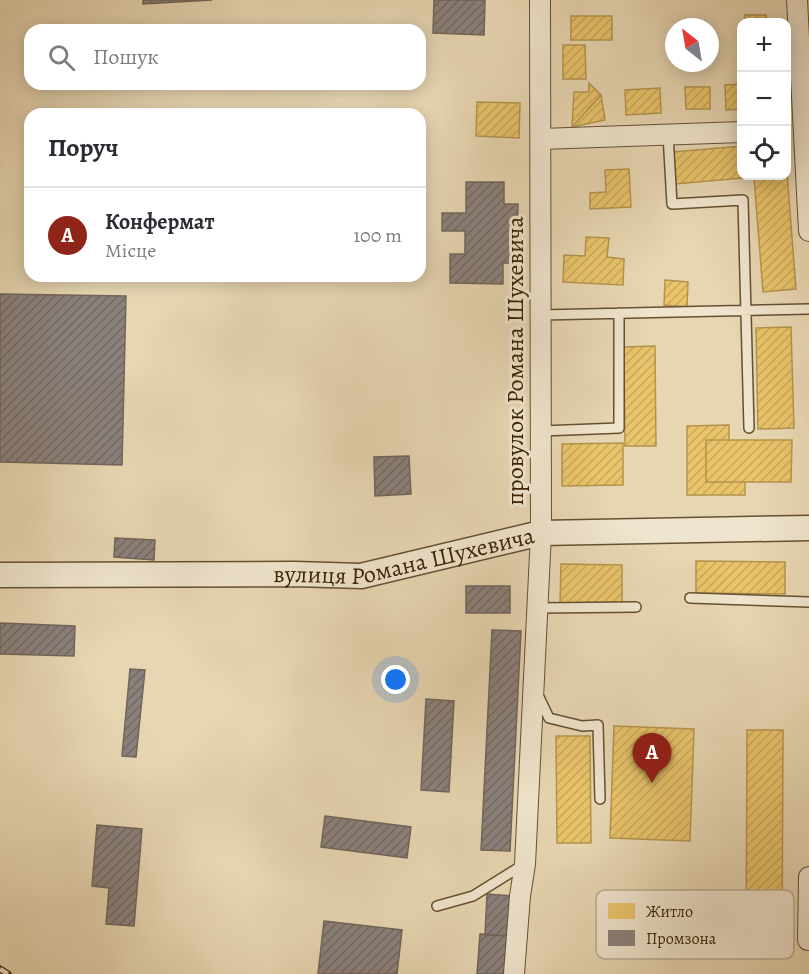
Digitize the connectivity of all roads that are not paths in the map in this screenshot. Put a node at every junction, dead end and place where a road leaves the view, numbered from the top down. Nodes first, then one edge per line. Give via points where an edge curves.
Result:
1 (540, 0) edge
2 (797, 0) edge
3 (799, 131) edge
4 (737, 132) edge
5 (668, 134) junction
6 (541, 139) junction
7 (809, 231) edge
8 (809, 309) edge
9 (747, 310) junction
10 (619, 313) junction
11 (541, 315) junction
12 (749, 428) dead end
13 (541, 431) junction
14 (809, 528) edge
15 (541, 533) junction
16 (0, 575) edge
17 (690, 598) dead end
18 (809, 602) edge
19 (636, 607) dead end
20 (538, 608) junction
21 (533, 685) junction
22 (600, 799) dead end
23 (525, 864) junction
24 (809, 877) edge
25 (437, 906) dead end
26 (808, 940) edge
27 (514, 974) edge

1 - 6 street, провулок Романа Шухевича
2 - 3 street
3 - 7 street
4 - 5 street
5 - 6 street
5 - 9 lane via 672,204 743,200
6 - 11 street, провулок Романа Шухевича
8 - 9 lane
9 - 10 lane
9 - 12 lane
10 - 11 lane
10 - 13 lane via 619,428
11 - 13 street, провулок Романа Шухевича
13 - 15 street, провулок Романа Шухевича
14 - 15 street, вулиця Романа Шухевича
15 - 16 street, вулиця Романа Шухевича via 361,576
15 - 20 street, провулок Романа Шухевича
17 - 18 lane
19 - 20 lane
20 - 21 street, провулок Романа Шухевича
21 - 22 lane via 549,717 582,726 598,725
21 - 23 street, провулок Романа Шухевича
23 - 25 lane via 473,896
23 - 27 street, провулок Романа Шухевича
24 - 26 street

